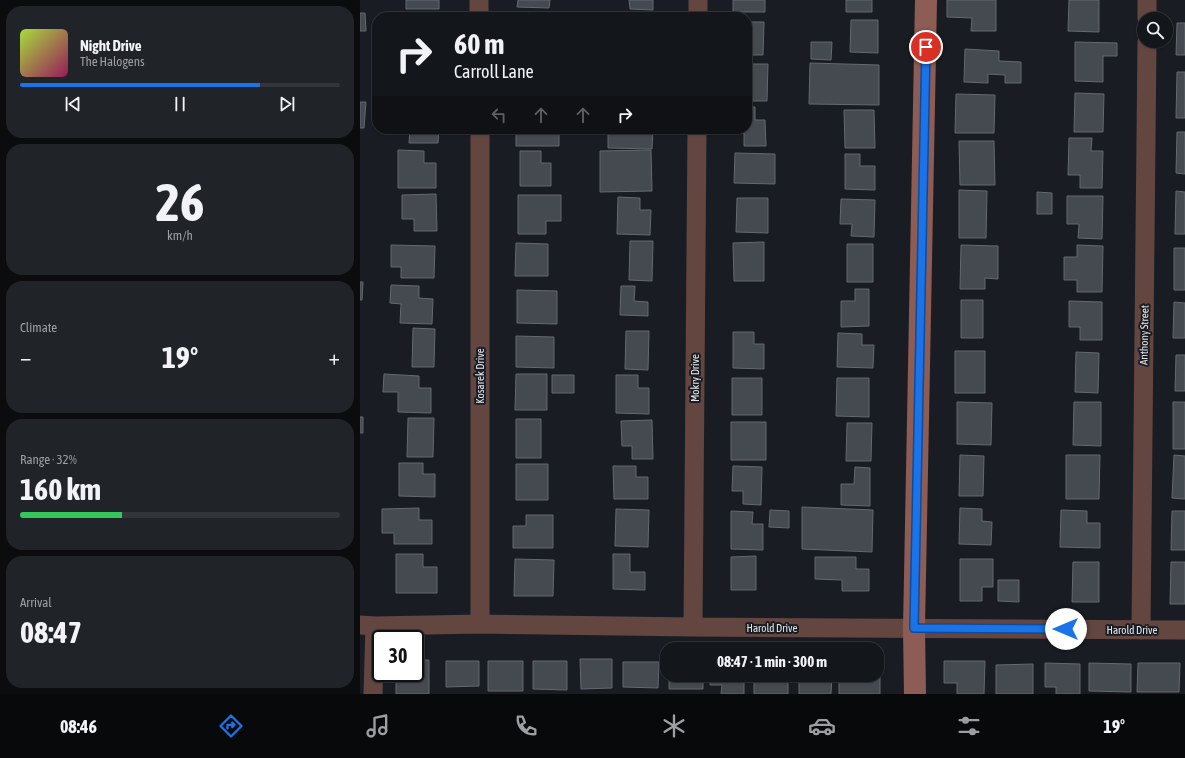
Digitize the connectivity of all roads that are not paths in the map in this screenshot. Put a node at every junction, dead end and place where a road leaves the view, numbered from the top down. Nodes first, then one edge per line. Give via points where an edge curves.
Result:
1 (479, 0) edge
2 (698, 0) edge
3 (926, 0) edge
4 (1147, 0) edge
5 (479, 12) edge
6 (698, 12) edge
7 (1147, 12) edge
8 (1147, 48) edge
9 (480, 134) edge
10 (697, 134) edge
11 (480, 624) junction
12 (367, 625) edge
13 (693, 627) junction
14 (914, 628) junction
15 (1141, 630) junction
16 (1185, 630) edge
17 (373, 694) edge
18 (915, 694) edge

1 - 5 street
2 - 6 street
3 - 14 street
4 - 7 street
8 - 15 street, Anthony Street
9 - 11 street, Kosarek Drive
10 - 13 street, Mokry Drive
11 - 12 street, Harold Drive
11 - 13 street, Harold Drive
12 - 17 street
13 - 14 street, Harold Drive
14 - 15 street, Harold Drive
14 - 18 street
15 - 16 street, Harold Drive

